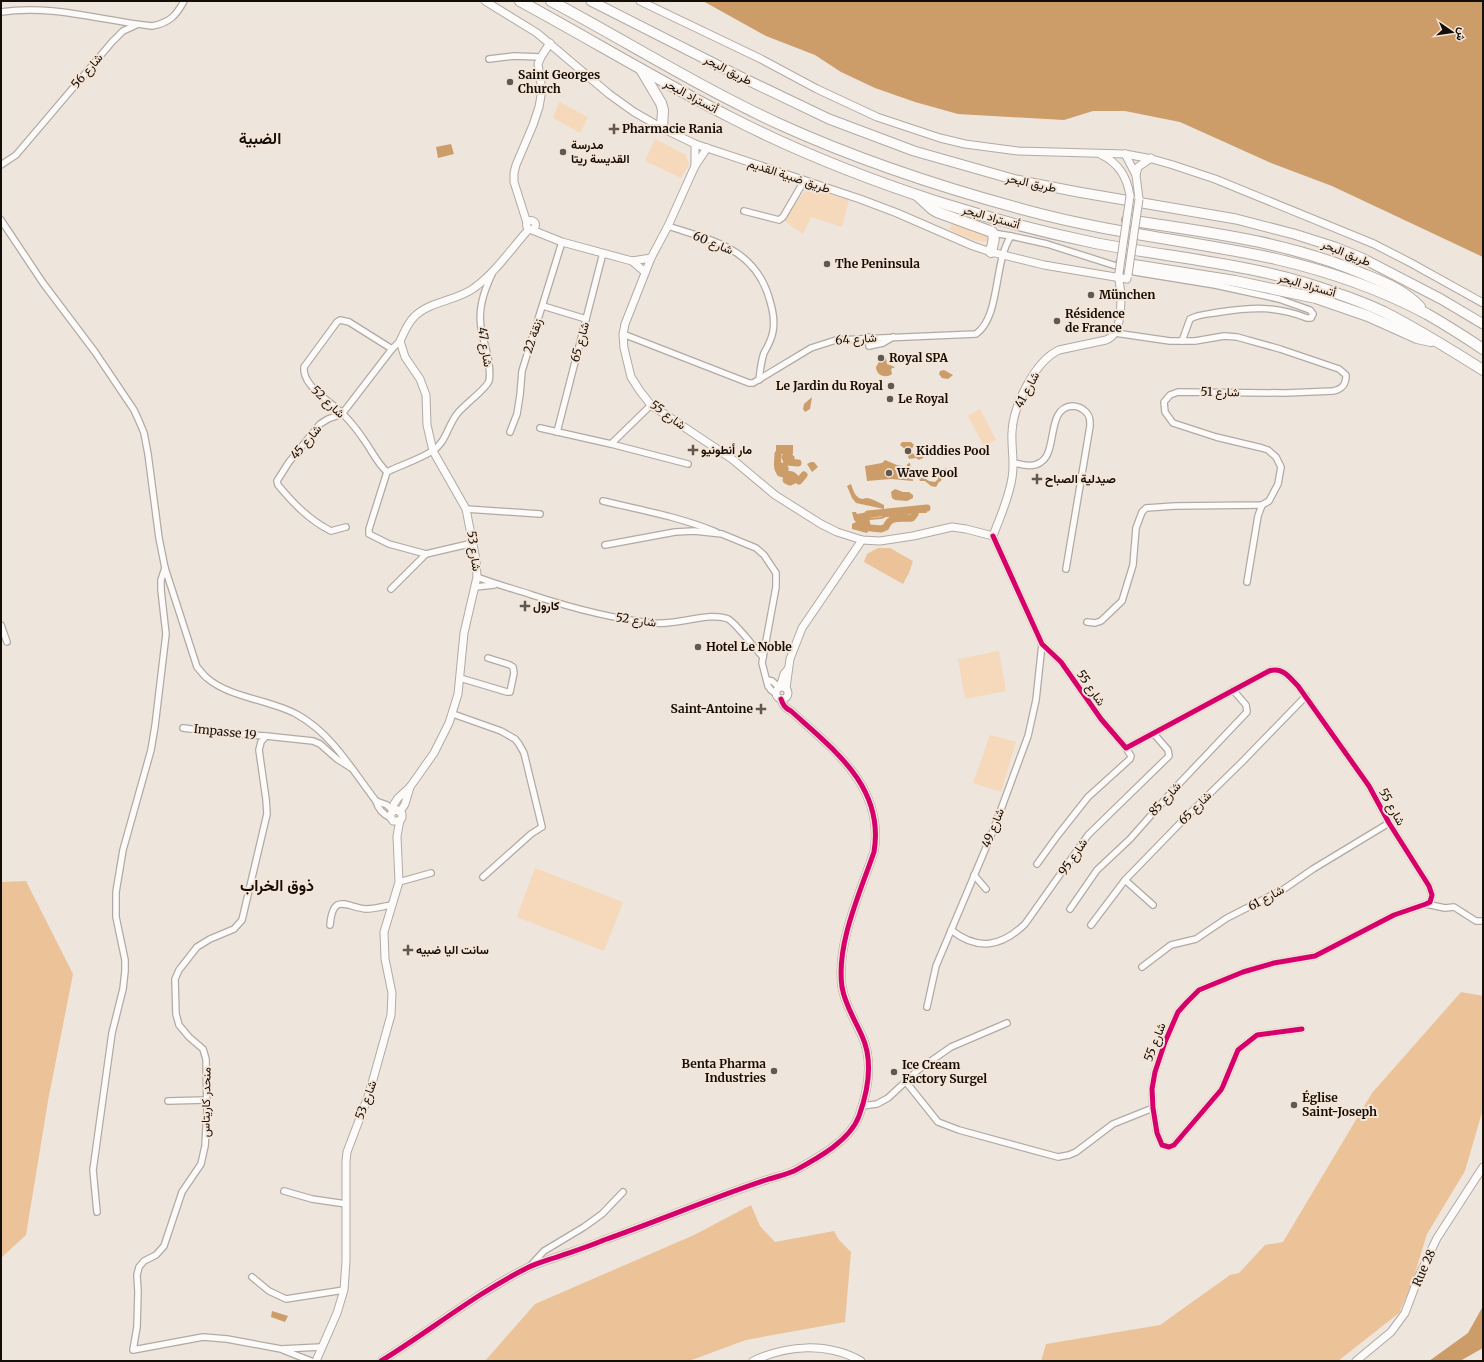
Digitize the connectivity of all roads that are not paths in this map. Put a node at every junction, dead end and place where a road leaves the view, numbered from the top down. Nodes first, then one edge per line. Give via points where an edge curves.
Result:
1 (184, 1) edge
2 (485, 1) edge
3 (520, 1) edge
4 (551, 1) edge
5 (591, 1) edge
6 (640, 1) edge
7 (1, 12) edge
8 (136, 25) junction
9 (550, 43) junction
10 (541, 57) junction
11 (489, 59) dead end
12 (641, 69) junction
13 (662, 128) junction
14 (695, 144) junction
15 (707, 148) junction
16 (1098, 153) junction
17 (1125, 154) junction
18 (1151, 158) junction
19 (1, 165) edge
20 (695, 166) junction
21 (1136, 176) junction
22 (804, 181) junction
23 (917, 195) junction
24 (744, 211) dead end
25 (1, 220) edge
26 (1131, 221) junction
27 (531, 226) junction
28 (668, 226) junction
29 (993, 233) junction
30 (1011, 236) junction
31 (562, 242) junction
32 (991, 252) junction
33 (603, 253) junction
34 (1002, 255) junction
35 (652, 258) junction
36 (632, 261) junction
37 (645, 272) junction
38 (1124, 272) junction
39 (492, 274) junction
40 (1483, 303) edge
41 (543, 306) junction
42 (1428, 315) junction
43 (586, 319) junction
44 (1483, 324) edge
45 (1115, 333) junction
46 (623, 334) junction
47 (400, 341) junction
48 (1182, 342) junction
49 (1439, 342) junction
50 (392, 349) junction
51 (1483, 349) edge
52 (1483, 370) edge
53 (759, 380) junction
54 (651, 404) junction
55 (342, 414) junction
56 (540, 428) dead end
57 (510, 432) dead end
58 (557, 432) junction
59 (611, 444) junction
60 (434, 450) junction
61 (1014, 462) junction
62 (688, 464) dead end
63 (387, 472) junction
64 (603, 501) dead end
65 (1262, 504) junction
66 (466, 509) junction
67 (540, 514) dead end
68 (346, 527) dead end
69 (722, 534) junction
70 (994, 536) junction
71 (862, 540) junction
72 (473, 543) junction
73 (606, 545) dead end
74 (426, 554) junction
75 (165, 568) junction
76 (1066, 569) dead end
77 (477, 577) junction
78 (1247, 582) dead end
79 (496, 585) junction
80 (476, 587) junction
81 (391, 588) dead end
82 (1087, 622) dead end
83 (1, 625) edge
84 (7, 642) dead end
85 (1042, 644) junction
86 (762, 657) junction
87 (488, 658) dead end
88 (460, 678) junction
89 (780, 689) junction
90 (1233, 690) junction
91 (1306, 696) junction
92 (783, 699) junction
93 (453, 714) junction
94 (183, 728) dead end
95 (1154, 734) junction
96 (266, 736) junction
97 (1126, 748) junction
98 (351, 768) junction
99 (410, 787) junction
100 (398, 798) junction
101 (376, 801) junction
102 (387, 805) junction
103 (394, 814) junction
104 (1389, 823) junction
105 (397, 836) junction
106 (1037, 864) dead end
107 (432, 873) dead end
108 (974, 875) junction
109 (483, 877) dead end
110 (1125, 880) junction
111 (398, 882) junction
112 (986, 889) dead end
113 (392, 904) junction
114 (1426, 904) junction
115 (1153, 905) dead end
116 (1070, 909) dead end
117 (1483, 921) edge
118 (330, 925) dead end
119 (1092, 925) dead end
120 (951, 930) junction
121 (1142, 967) dead end
122 (927, 1007) dead end
123 (1007, 1023) dead end
124 (1302, 1030) dead end
125 (906, 1082) junction
126 (207, 1100) junction
127 (168, 1101) dead end
128 (862, 1106) junction
129 (1153, 1108) junction
130 (1483, 1167) edge
131 (284, 1191) dead end
132 (623, 1192) dead end
133 (346, 1204) junction
134 (97, 1212) dead end
135 (529, 1267) junction
136 (252, 1277) dead end
137 (344, 1290) junction
138 (321, 1347) junction
139 (281, 1349) junction
140 (311, 1361) edge
141 (316, 1361) edge
142 (381, 1361) edge
143 (754, 1361) edge
144 (861, 1361) edge
145 (1356, 1361) edge

1 - 8 street via 174,17 164,24
2 - 9 street, طريق ضبية القديم
3 - 12 highway, أتستراد البحر
4 - 42 highway, أتستراد البحر via 673,70 776,122 880,164 948,188 1031,212 1083,224 1277,259 1386,294
5 - 44 highway, طريق البحر via 829,119 914,151 1016,180 1236,219 1294,234 1362,258
6 - 16 street, طريق البحر via 817,89 877,117 910,129 940,138 998,149
7 - 8 street via 61,12
8 - 19 street, شارع 56 via 123,31 112,42 16,155
9 - 10 street
9 - 13 street, طريق ضبية القديم via 609,94
10 - 11 street via 514,56
10 - 27 street via 538,64 542,90 539,107 514,173 522,210
12 - 13 highway via 661,103
12 - 23 highway, أتستراد البحر via 767,135 869,178
13 - 14 street, طريق ضبية القديم
14 - 15 street, طريق ضبية القديم
14 - 20 street, شارع 55
15 - 20 street, شارع 55
15 - 22 street, طريق ضبية القديم
16 - 17 street, طريق البحر
16 - 26 street, bridge via 1117,165 1124,174 1130,196
17 - 18 street, طريق البحر
17 - 21 street
18 - 21 street via 1138,167
18 - 40 street, طريق البحر via 1215,179 1374,244
20 - 28 street, شارع 55
21 - 26 street, bridge via 1139,199
22 - 24 street via 779,220
22 - 32 street, طريق ضبية القديم via 874,204
23 - 29 highway via 932,209
23 - 49 highway, أتستراد البحر via 1094,243 1292,279 1364,303
25 - 75 street via 43,284 95,352 134,410 144,433
26 - 38 street, bridge
26 - 42 highway via 1286,248 1352,269 1396,288
27 - 31 street
27 - 39 street
28 - 35 street, شارع 55
28 - 53 street, شارع 60 via 733,249 757,272 767,289 774,318 772,336 764,354
29 - 30 street
29 - 32 highway
30 - 34 street
30 - 48 street via 1083,255 1129,271 1215,285 1279,299 1310,310 1313,314 1311,318 1307,318 1272,308 1258,308 1200,315 1190,319
31 - 33 street
31 - 41 street, زنقة 22
32 - 34 street, طريق ضبية القديم
33 - 36 street
33 - 43 street, شارع 65
34 - 38 street, طريق ضبية القديم via 1044,265
34 - 53 street, شارع 64 via 992,307 982,330 976,334 847,338 826,342
35 - 36 street
35 - 37 street, شارع 55
36 - 37 street
37 - 46 street, شارع 55 via 630,308
38 - 45 street via 1120,317
38 - 49 highway via 1235,281 1316,298 1368,316 1417,338
39 - 47 street via 465,294 419,313 408,324
39 - 60 street, شارع 47 via 483,295 480,314 488,352 489,380 456,415 443,441
41 - 43 street
41 - 57 street, زنقة 22 via 522,371 517,414
42 - 51 highway, أتستراد البحر
43 - 58 street, شارع 65
45 - 48 street, شارع 51
45 - 61 street, شارع 41 via 1106,340 1059,350 1040,365 1022,394 1015,413 1012,438
46 - 53 street via 749,383
46 - 54 street, شارع 55 via 631,377
47 - 50 street, شارع 45
47 - 60 street, شارع 53 via 426,395 427,425
48 - 65 street, شارع 51 via 1224,336 1237,337 1339,369 1346,375 1344,386 1333,391 1178,392 1170,395 1164,402 1165,412 1173,423 1262,448 1276,457 1281,467 1278,484 1269,501
49 - 52 highway, أتستراد البحر
50 - 55 street, شارع 45
50 - 55 street, شارع 52 via 349,322 337,322 303,372 308,384
54 - 59 street
54 - 71 street, شارع 55 via 732,459 786,502 837,532
55 - 63 street, شارع 52
55 - 68 street, شارع 45 via 320,424 289,462 277,482 295,504 323,527 331,531
56 - 58 street
58 - 59 street
59 - 62 street
60 - 63 street
60 - 66 street, شارع 53
61 - 70 street, شارع 41 via 1011,486
61 - 76 street via 1029,466 1042,462 1046,457 1056,419 1064,409 1076,406 1087,413 1090,426
63 - 74 street via 369,534 389,544
64 - 69 street via 694,523
65 - 78 street
65 - 82 street via 1146,508 1140,515 1136,528 1133,564 1122,601 1101,621
66 - 67 street
66 - 72 street, شارع 53
69 - 73 street via 681,531
69 - 86 street via 756,548 764,555 776,574 776,588
70 - 71 street, شارع 55 via 952,527 913,536
70 - 85 street
71 - 89 street via 802,628 793,648 788,669 781,680
72 - 74 street
72 - 77 street, شارع 53
74 - 81 street
75 - 98 street via 194,660 206,678 231,691 297,715 324,734
75 - 134 street via 161,590 166,634 155,726 151,750 123,850 116,892 116,917 126,965 112,1033 93,1170
77 - 79 street, شارع 52
77 - 80 street, شارع 53
79 - 80 street, شارع 52
79 - 86 street, شارع 52 via 581,610 654,624 720,617 731,621
80 - 88 street, شارع 53 via 464,633
83 - 84 street
85 - 97 street, شارع 55 via 1061,662 1100,719
85 - 108 street, شارع 49 via 1036,700 1028,736
86 - 89 street via 767,680 772,681
87 - 88 street via 513,667 510,692
88 - 93 street, شارع 53
89 - 92 street via 777,697
89 - 92 street via 788,694
90 - 91 street, شارع 55 via 1277,669 1283,671
90 - 95 street, شارع 55
90 - 116 street, شارع 85 via 1246,705 1246,714 1130,839 1097,870
91 - 104 street, شارع 55 via 1369,786
91 - 110 street, شارع 65
92 - 128 street via 782,704 830,746 860,780 868,797 875,827 874,852 845,938 841,969 846,1001 863,1037 868,1056 869,1072
93 - 99 street, شارع 53 via 442,740
93 - 109 street via 501,731 519,744 526,760 542,827
94 - 96 street, Impasse 19
95 - 97 street, شارع 55
95 - 120 street, شارع 95 via 1168,750 1169,756 1088,835 1025,924 1010,936 988,944 976,944 961,938
96 - 98 street via 320,744 336,759
96 - 126 street, منحدر كاريتاس via 259,750 267,814 242,920 234,929 197,947 174,979 179,1025 205,1054
97 - 106 street via 1130,760 1088,797
98 - 101 street
99 - 100 street, شارع 53
99 - 103 street, شارع 53 via 405,804
100 - 102 street
100 - 103 street, شارع 53 via 394,804
101 - 102 street
101 - 103 street via 379,810 386,816
102 - 103 street
103 - 105 street, شارع 53 via 393,828
103 - 105 street, شارع 53 via 397,822 400,820
104 - 114 street, شارع 55 via 1429,886 1432,897
104 - 121 street, شارع 61 via 1284,889 1227,918 1196,940 1170,945
105 - 111 street, شارع 53
107 - 111 street
108 - 112 street
108 - 120 street, شارع 49
110 - 115 street
110 - 119 street, شارع 65
111 - 113 street, شارع 53
113 - 118 street via 368,909 345,903 339,904 333,910
113 - 133 street, شارع 53 via 383,943 392,993 391,1015 369,1094 347,1152
114 - 117 street via 1454,907 1476,921
114 - 129 street, شارع 55 via 1394,915 1315,956 1274,963 1243,972 1199,990 1178,1012 1164,1042 1154,1072
120 - 122 street, شارع 49 via 936,966
123 - 125 street via 951,1047 918,1070
124 - 129 street, شارع 55 via 1257,1035 1238,1050 1223,1086 1172,1146 1167,1147 1161,1143
125 - 128 street via 883,1101
125 - 129 street via 938,1122 1058,1158 1076,1152 1113,1124
126 - 127 street
126 - 139 street, منحدر كاريتاس via 203,1158 182,1192 164,1246 156,1255 142,1263 137,1275 138,1317 133,1350 203,1337
128 - 135 street via 853,1129 847,1136 792,1172 752,1184
130 - 145 street, Rue 28 via 1438,1238 1419,1276 1405,1313 1391,1332
131 - 133 street via 312,1200
132 - 135 street via 602,1214 544,1251
133 - 137 street, شارع 53
135 - 142 street via 481,1294
136 - 137 street via 269,1291 286,1299
137 - 138 street, شارع 53 via 337,1313
138 - 139 street
138 - 141 street, شارع 53
139 - 140 street
143 - 144 street via 776,1351 818,1347 840,1352

